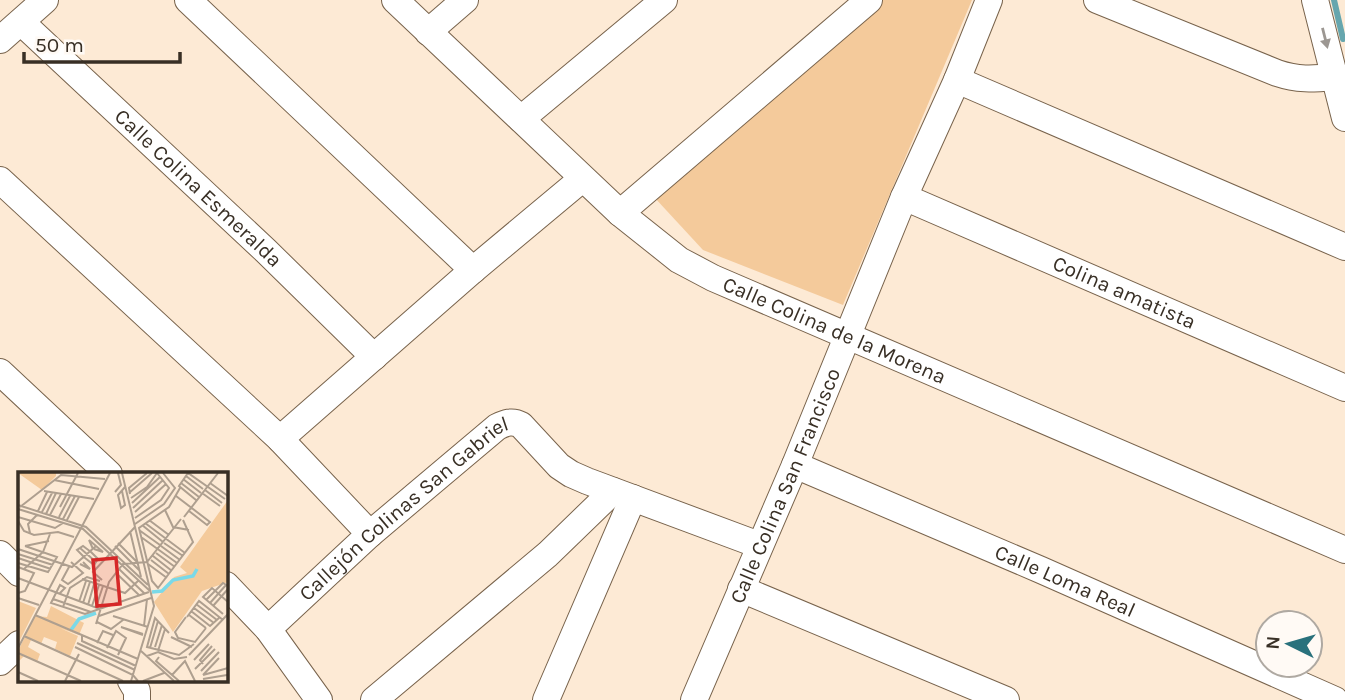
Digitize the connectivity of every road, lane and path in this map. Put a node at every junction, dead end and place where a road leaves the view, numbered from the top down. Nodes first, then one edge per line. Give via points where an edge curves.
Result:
1 (45, 0) edge
2 (188, 0) edge
3 (395, 0) edge
4 (465, 0) edge
5 (664, 0) edge
6 (869, 0) edge
7 (989, 0) edge
8 (1097, 0) edge
9 (1315, 0) edge
10 (21, 22) junction
11 (428, 32) junction
12 (0, 40) edge
13 (1334, 77) junction
14 (957, 80) junction
15 (1345, 118) edge
16 (521, 119) junction
17 (582, 179) junction
18 (0, 180) edge
19 (904, 197) junction
20 (620, 213) junction
21 (1345, 247) edge
22 (473, 270) junction
23 (848, 335) junction
24 (374, 356) junction
25 (0, 372) edge
26 (1345, 388) edge
27 (280, 439) junction
28 (795, 465) junction
29 (107, 472) edge
30 (623, 494) junction
31 (370, 534) junction
32 (760, 545) junction
33 (1345, 550) edge
34 (0, 554) edge
35 (18, 572) edge
36 (228, 587) edge
37 (741, 589) junction
38 (268, 629) junction
39 (18, 645) edge
40 (0, 662) edge
41 (132, 682) edge
42 (137, 700) edge
43 (319, 700) edge
44 (374, 700) edge
45 (546, 700) edge
46 (694, 700) edge
47 (1006, 700) edge
48 (1335, 700) edge

1 - 10 street
2 - 22 street
3 - 11 street, Calle Colina de la Morena
4 - 11 street
5 - 16 street
6 - 20 street
7 - 14 street, Calle Colina San Francisco
8 - 13 street via 1277,73 1293,78
9 -> 13 street
10 - 12 street
10 - 24 street, Calle Colina Esmeralda
11 - 16 street, Calle Colina de la Morena
13 - 15 street
14 - 19 street, Calle Colina San Francisco
14 - 21 street
16 - 17 street, Calle Colina de la Morena
17 - 20 street, Calle Colina de la Morena
17 - 22 street
18 - 27 street
19 - 23 street, Calle Colina San Francisco
19 - 26 street, Colina amatista
20 - 23 street, Calle Colina de la Morena via 679,260
22 - 24 street
23 - 28 street, Calle Colina San Francisco
23 - 33 street, Calle Colina de la Morena
24 - 27 street
25 - 29 street
27 - 31 street
28 - 32 street, Calle Colina San Francisco
28 - 48 street, Calle Loma Real
30 - 31 street, Callejón Colinas San Gabriel via 571,474 521,425 504,423
30 - 32 street, Callejón Colinas San Gabriel
30 - 44 street
30 - 45 street
31 - 38 street, Callejón Colinas San Gabriel
32 - 37 street, Calle Colina San Francisco
34 - 35 street
36 - 38 street
37 - 46 street, Calle Colina San Francisco
37 - 47 street
38 - 43 street
39 - 40 street
41 - 42 street

